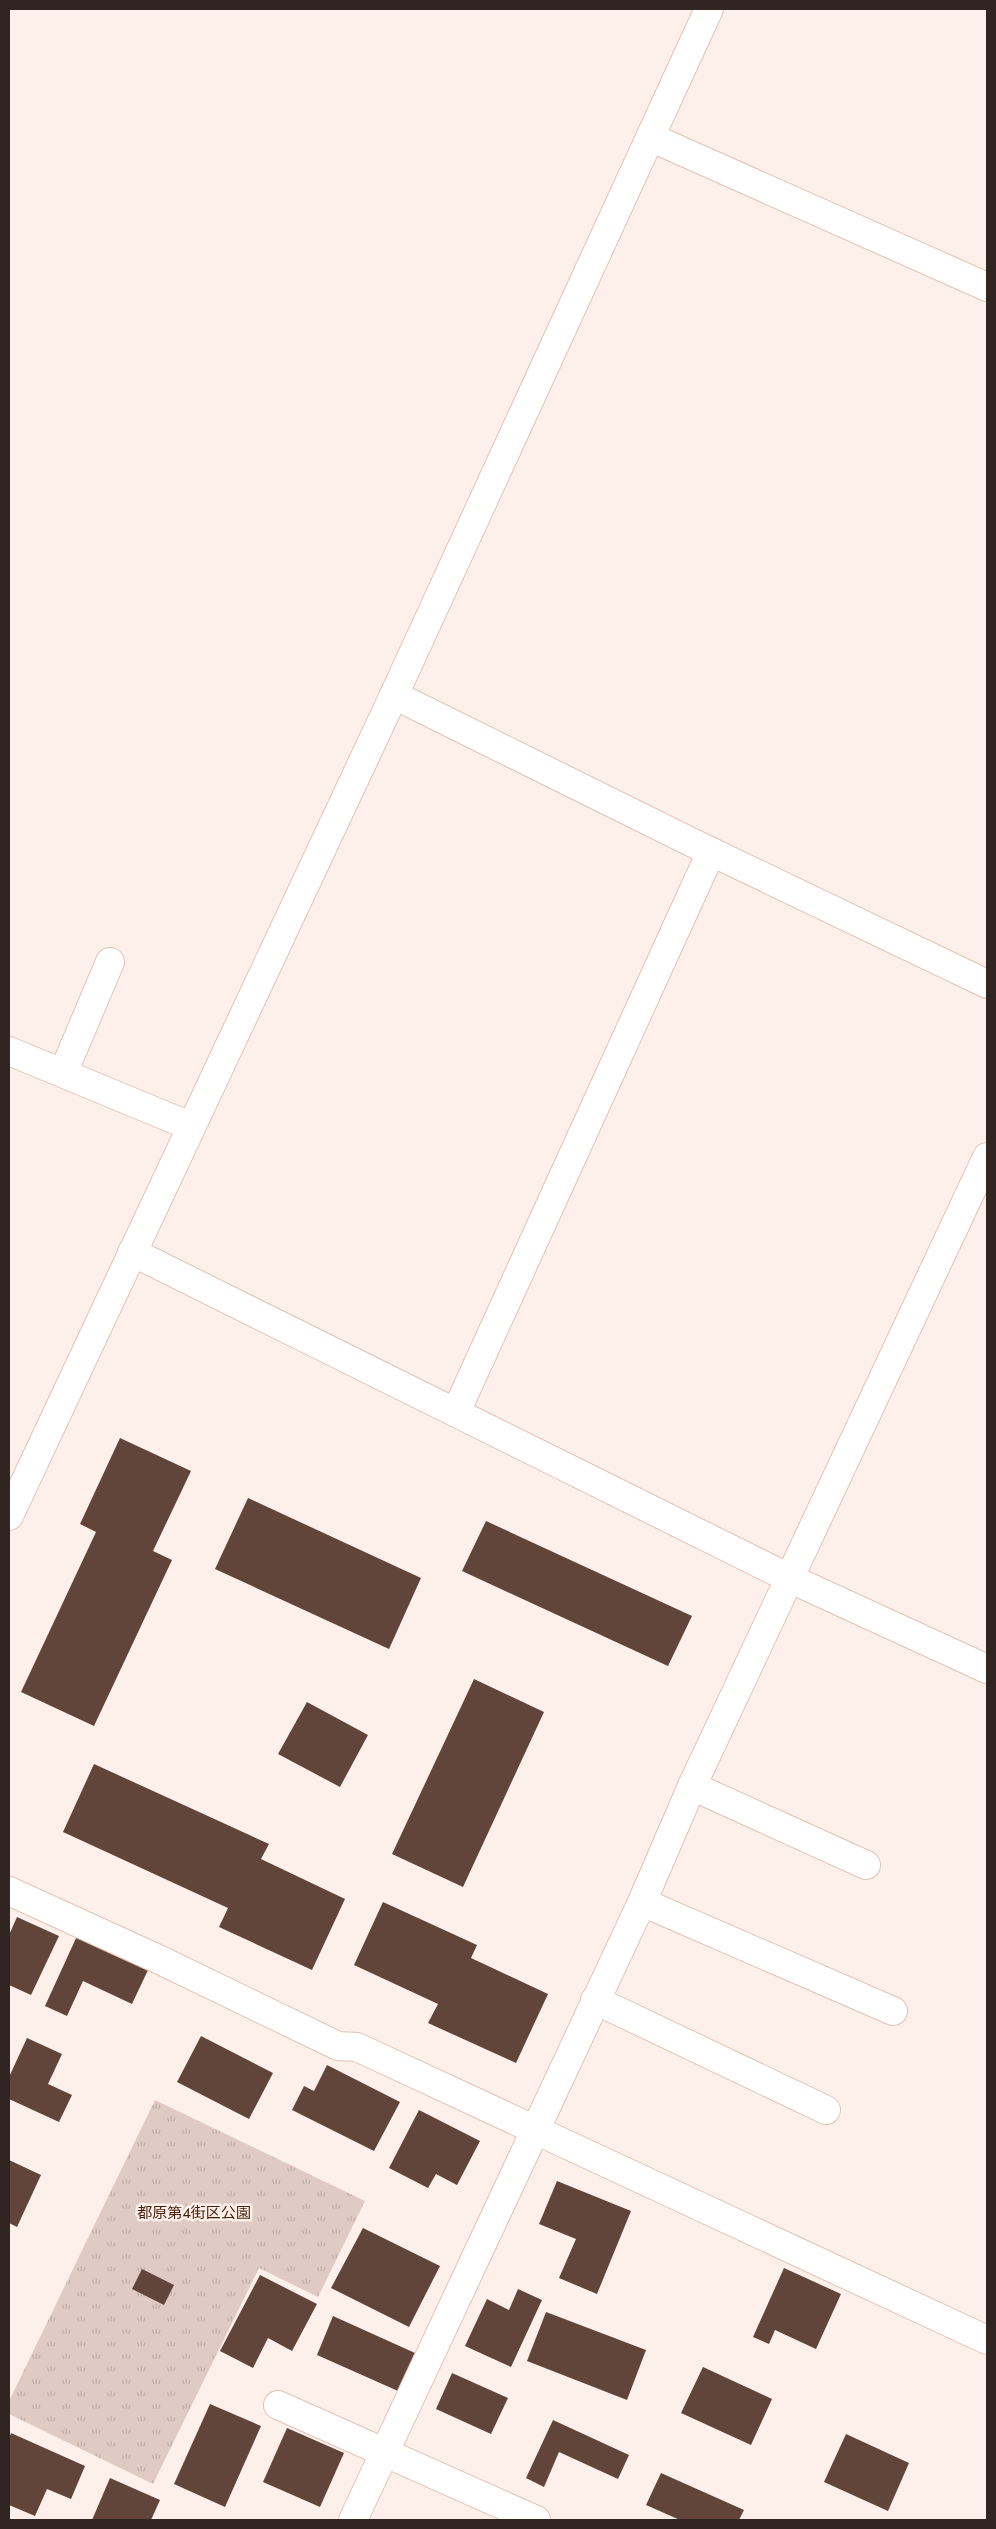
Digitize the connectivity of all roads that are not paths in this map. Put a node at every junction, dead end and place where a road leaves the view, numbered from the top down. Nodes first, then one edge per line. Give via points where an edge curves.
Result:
1 (709, 9) edge
2 (650, 137) junction
3 (986, 284) edge
4 (394, 695) junction
5 (711, 852) junction
6 (110, 962) dead end
7 (987, 984) edge
8 (9, 1051) edge
9 (63, 1073) junction
10 (190, 1126) junction
11 (987, 1157) edge
12 (132, 1252) junction
13 (456, 1412) junction
14 (9, 1516) edge
15 (791, 1579) junction
16 (987, 1669) edge
17 (692, 1786) junction
18 (866, 1865) dead end
19 (9, 1891) edge
20 (642, 1902) junction
21 (595, 2000) junction
22 (893, 2011) dead end
23 (826, 2110) dead end
24 (534, 2131) junction
25 (987, 2340) edge
26 (278, 2405) dead end
27 (385, 2453) junction
28 (353, 2520) edge
29 (536, 2520) edge

1 - 2 street
2 - 3 street
2 - 4 street
4 - 5 street
4 - 10 street
5 - 7 street
5 - 13 street
6 - 9 street
8 - 9 street
9 - 10 street
10 - 12 street
11 - 15 street
12 - 13 street
12 - 14 street
13 - 15 street
15 - 16 street
15 - 17 street
17 - 18 street
17 - 20 street
19 - 24 street via 338,2046 356,2047
20 - 21 street
20 - 22 street
21 - 23 street
21 - 24 street
24 - 25 street
24 - 27 street
26 - 27 street
27 - 28 street
27 - 29 street

